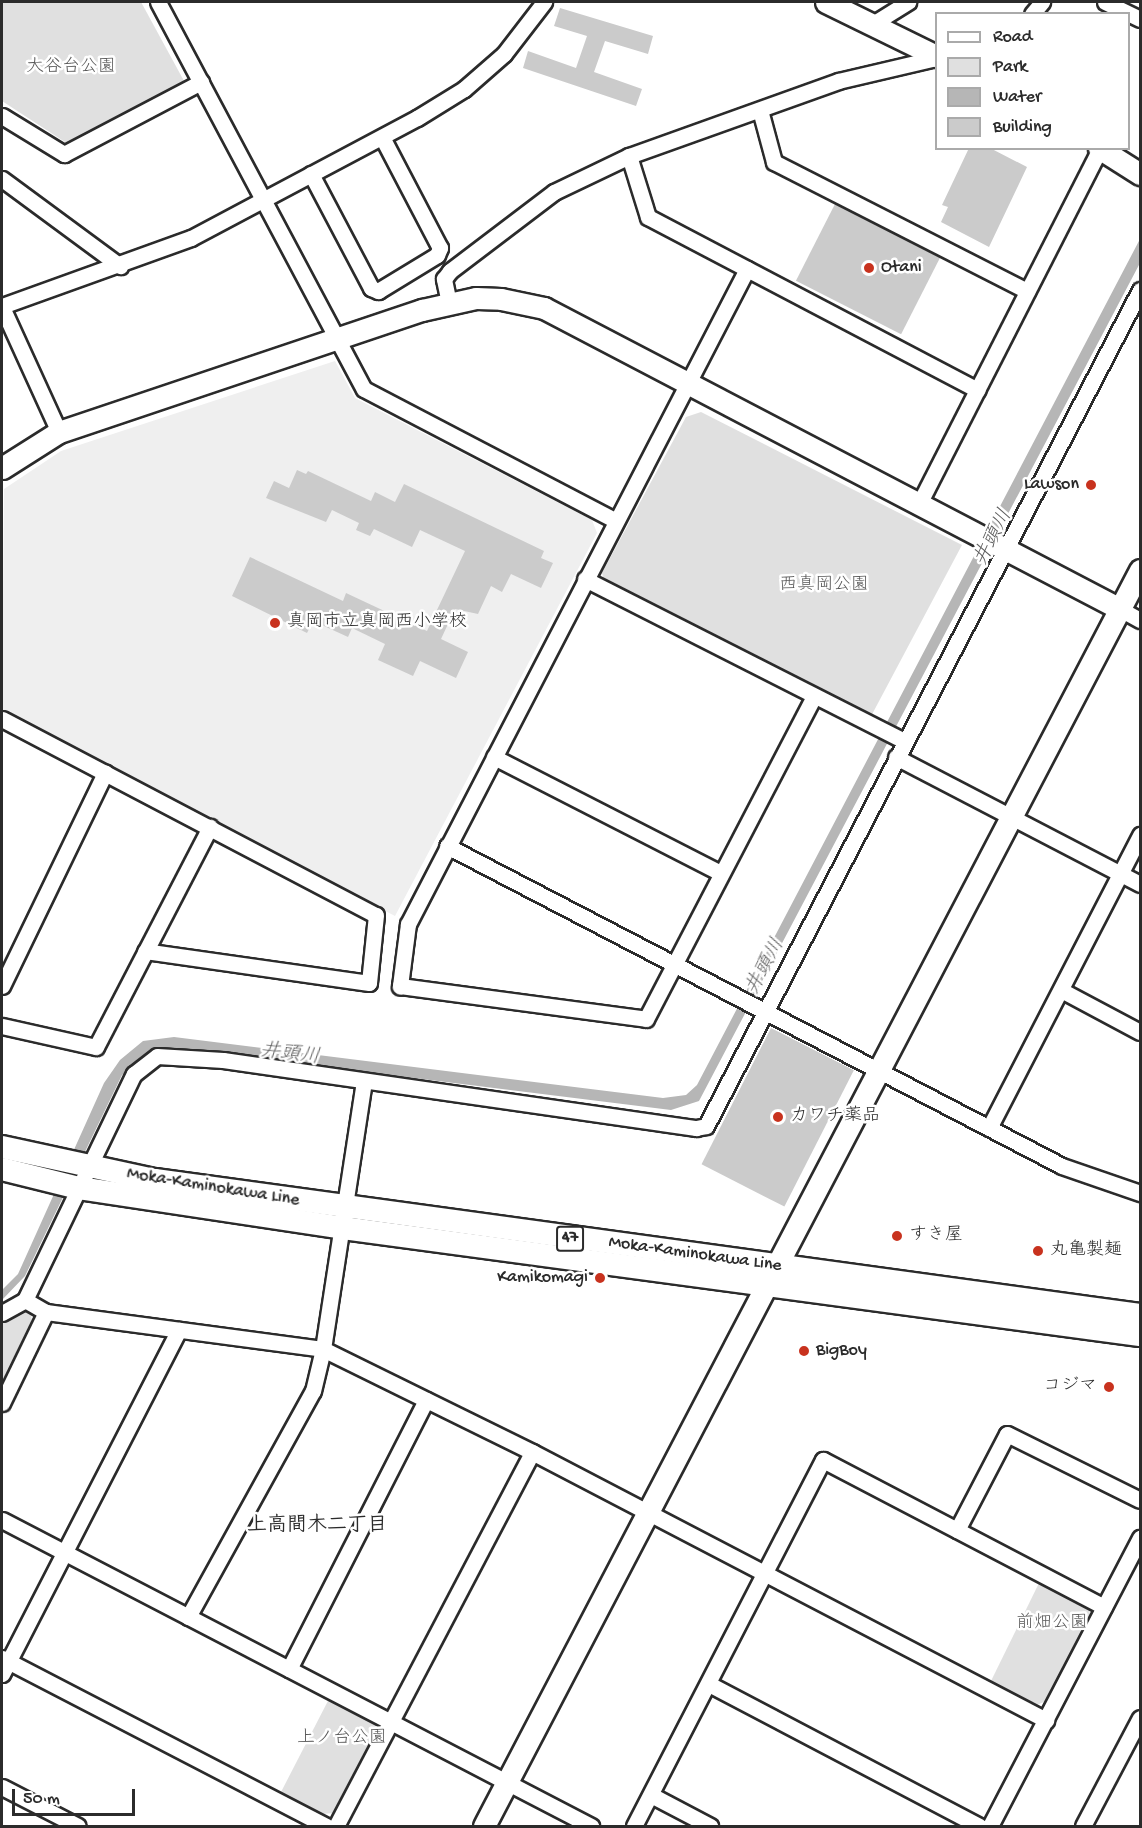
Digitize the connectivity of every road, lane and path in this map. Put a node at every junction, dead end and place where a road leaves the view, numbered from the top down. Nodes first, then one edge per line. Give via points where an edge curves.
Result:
1 (158, 2) edge
2 (544, 2) edge
3 (826, 2) edge
4 (908, 2) edge
5 (1105, 2) edge
6 (1126, 12) edge
7 (871, 25) junction
8 (935, 57) edge
9 (935, 57) edge
10 (201, 82) junction
11 (760, 110) junction
12 (2, 116) edge
13 (382, 136) junction
14 (1099, 150) edge
15 (1102, 150) edge
16 (629, 156) junction
17 (311, 174) junction
18 (1140, 174) edge
19 (2, 179) edge
20 (264, 199) junction
21 (120, 266) junction
22 (747, 269) junction
23 (1140, 290) edge
24 (1027, 291) junction
25 (449, 303) junction
26 (2, 307) edge
27 (337, 338) junction
28 (687, 382) junction
29 (977, 390) junction
30 (58, 432) junction
31 (2, 468) edge
32 (919, 504) junction
33 (615, 520) junction
34 (1005, 549) junction
35 (1140, 570) edge
36 (585, 579) junction
37 (1120, 609) junction
38 (1140, 620) edge
39 (814, 696) junction
40 (2, 722) edge
41 (904, 741) junction
42 (494, 757) junction
43 (896, 757) junction
44 (105, 773) junction
45 (1013, 816) junction
46 (210, 827) junction
47 (1140, 835) edge
48 (447, 846) junction
49 (721, 873) junction
50 (1120, 873) junction
51 (1140, 884) edge
52 (145, 951) junction
53 (674, 965) junction
54 (2, 986) edge
55 (1061, 990) junction
56 (764, 1012) junction
57 (2, 1026) edge
58 (1140, 1032) edge
59 (879, 1072) junction
60 (364, 1082) junction
61 (988, 1128) junction
62 (2, 1147) edge
63 (90, 1168) junction
64 (2, 1169) edge
65 (79, 1188) junction
66 (1140, 1193) edge
67 (345, 1218) junction
68 (778, 1267) junction
69 (767, 1288) junction
70 (25, 1300) junction
71 (46, 1312) junction
72 (2, 1313) edge
73 (1140, 1316) edge
74 (179, 1330) junction
75 (1140, 1335) edge
76 (323, 1349) junction
77 (426, 1400) junction
78 (2, 1403) edge
79 (532, 1452) junction
80 (1140, 1500) edge
81 (648, 1512) junction
82 (2, 1520) edge
83 (957, 1530) junction
84 (1140, 1538) edge
85 (64, 1552) junction
86 (766, 1573) junction
87 (1104, 1607) junction
88 (188, 1617) junction
89 (4, 1664) edge
90 (289, 1669) junction
91 (708, 1684) junction
92 (1140, 1718) edge
93 (1046, 1720) junction
94 (391, 1723) junction
95 (507, 1782) junction
96 (2, 1787) edge
97 (651, 1795) junction
98 (78, 1827) edge
99 (326, 1827) edge
100 (336, 1827) edge
101 (484, 1827) edge
102 (591, 1827) edge
103 (634, 1827) edge
104 (710, 1827) edge
105 (979, 1827) edge
106 (990, 1827) edge
107 (1083, 1827) edge

1 - 10 street
2 - 13 street via 504,54 464,89
3 - 7 street
4 - 7 street
5 - 6 street
7 - 8 street
9 - 11 street via 838,81
10 - 12 street via 64,154
10 - 20 street
11 - 16 street
11 - 24 street via 774,162
13 - 17 street
13 - 17 street via 440,248 437,255 378,291 371,288
14 - 24 street
15 - 18 street
16 - 22 street via 648,217
16 - 25 street via 554,192 466,257 444,279
17 - 20 street
19 - 21 street
20 - 21 street via 191,238
20 - 27 street
21 - 26 street
22 - 28 street
22 - 29 street
23 - 34 street
24 - 29 street
25 - 27 street
25 - 28 street via 484,298 544,308
26 - 30 street
27 - 30 street
27 - 33 street via 364,389
28 - 32 street
28 - 33 street
29 - 32 street
30 - 31 street
32 - 34 street
33 - 36 street
34 - 37 street
34 - 41 street
35 - 37 street
36 - 39 street
36 - 42 street
37 - 38 street
37 - 45 street
39 - 41 street
39 - 49 street
40 - 44 street
41 - 43 street
42 - 48 street
42 - 49 street
43 - 45 street
43 - 56 street
44 - 46 street
44 - 54 street
45 - 50 street
45 - 59 street
46 - 52 street
46 - 52 street via 376,915 369,983
47 - 50 street
48 - 53 street
48 - 53 street via 408,924 400,986 646,1019
49 - 53 street
50 - 51 street
50 - 55 street
52 - 57 street via 96,1047
53 - 56 street
55 - 58 street
55 - 61 street
56 - 59 street
56 - 60 street via 706,1126 696,1128
59 - 61 street
59 - 68 street
60 - 63 street via 223,1060 158,1056 134,1074
60 - 67 street
61 - 66 street via 1062,1166
62 - 63 main road, Moka-Kaminokawa Line / 47
63 - 65 street
63 - 67 main road, Moka-Kaminokawa Line / 47
64 - 65 main road, Moka-Kaminokawa Line / 47
65 - 67 main road, Moka-Kaminokawa Line / 47
65 - 70 street
67 - 68 main road, Moka-Kaminokawa Line / 47
67 - 69 main road, Moka-Kaminokawa Line / 47
67 - 76 street
68 - 69 street
68 - 73 main road, Moka-Kaminokawa Line / 47
69 - 75 main road, Moka-Kaminokawa Line / 47
69 - 81 street
70 - 71 street
70 - 72 street
71 - 74 street
71 - 78 street
74 - 76 street
74 - 85 street
76 - 77 street
76 - 88 street via 313,1391
77 - 79 street
77 - 90 street
79 - 81 street
79 - 94 street
80 - 83 street via 1007,1434
81 - 86 street
81 - 95 street
82 - 85 street
83 - 86 street via 823,1460
83 - 87 street
84 - 87 street
85 - 88 street
85 - 89 street
86 - 91 street
86 - 93 street
87 - 93 street
88 - 90 street
89 - 99 street
90 - 94 street
91 - 97 street
91 - 105 street
92 - 107 street
93 - 106 street
94 - 95 street
94 - 100 street
95 - 101 street
95 - 102 street
96 - 98 street
97 - 103 street
97 - 104 street

